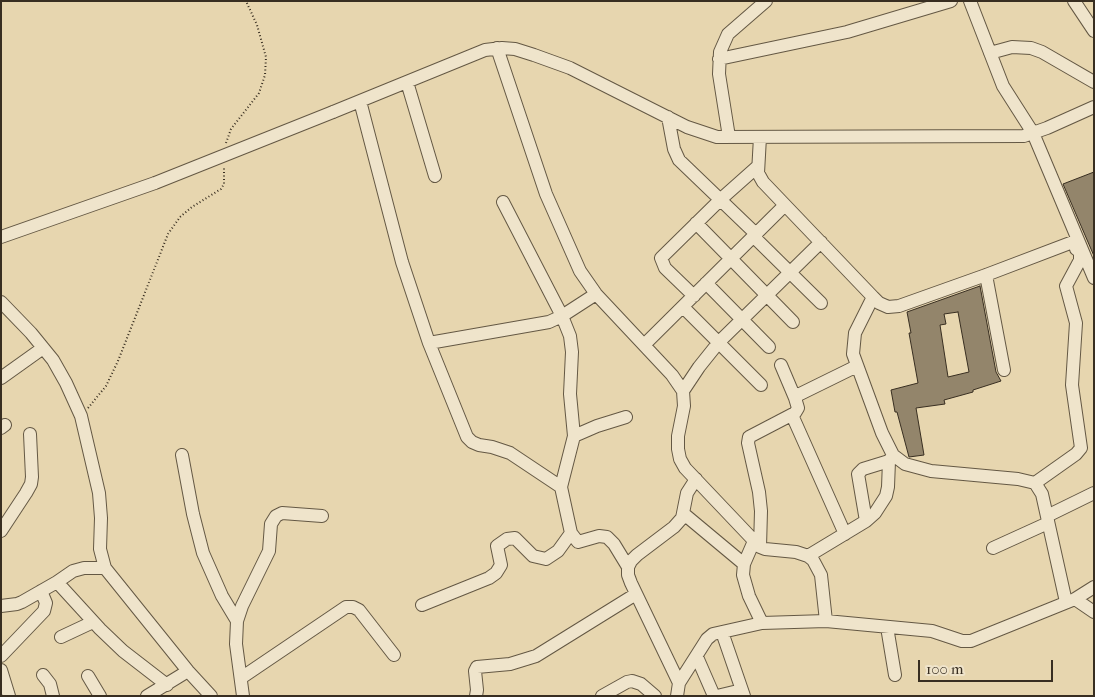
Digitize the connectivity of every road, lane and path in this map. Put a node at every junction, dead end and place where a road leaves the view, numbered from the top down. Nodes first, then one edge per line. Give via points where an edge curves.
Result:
1 (246, 1) edge
2 (766, 1) edge
3 (951, 1) edge
4 (970, 1) edge
5 (1074, 1) edge
6 (1094, 31) edge
7 (497, 48) junction
8 (990, 53) junction
9 (719, 59) junction
10 (408, 82) junction
11 (1094, 82) edge
12 (360, 101) junction
13 (1094, 107) edge
14 (668, 118) junction
15 (1033, 133) junction
16 (729, 137) junction
17 (760, 137) junction
18 (226, 149) dead end
19 (225, 158) dead end
20 (758, 167) junction
21 (435, 176) dead end
22 (721, 199) junction
23 (503, 202) dead end
24 (785, 205) junction
25 (696, 223) junction
26 (755, 235) junction
27 (1, 237) edge
28 (1074, 241) junction
29 (821, 242) junction
30 (731, 259) junction
31 (790, 273) junction
32 (986, 275) junction
33 (1094, 278) edge
34 (706, 283) junction
35 (596, 294) junction
36 (694, 296) junction
37 (766, 296) junction
38 (873, 297) junction
39 (1, 302) edge
40 (821, 303) dead end
41 (683, 306) junction
42 (562, 316) junction
43 (742, 319) junction
44 (792, 322) dead end
45 (719, 342) junction
46 (429, 343) junction
47 (644, 345) junction
48 (769, 347) dead end
49 (43, 348) junction
50 (781, 366) dead end
51 (857, 366) junction
52 (1004, 370) dead end
53 (1, 378) edge
54 (761, 386) dead end
55 (683, 391) junction
56 (795, 398) junction
57 (792, 415) junction
58 (81, 416) junction
59 (626, 417) dead end
60 (30, 434) dead end
61 (574, 436) junction
62 (182, 456) dead end
63 (891, 458) junction
64 (696, 479) junction
65 (1035, 483) junction
66 (562, 486) junction
67 (1094, 493) edge
68 (684, 514) junction
69 (322, 516) dead end
70 (1048, 520) junction
71 (866, 521) junction
72 (1, 531) edge
73 (571, 533) junction
74 (845, 534) junction
75 (757, 544) junction
76 (993, 548) dead end
77 (808, 556) junction
78 (744, 564) junction
79 (628, 567) junction
80 (105, 568) junction
81 (57, 582) junction
82 (1094, 587) edge
83 (41, 591) junction
84 (636, 594) junction
85 (1071, 600) junction
86 (17, 604) junction
87 (422, 605) dead end
88 (1, 606) edge
89 (1094, 612) edge
90 (1, 614) edge
91 (826, 621) junction
92 (93, 622) junction
93 (237, 622) junction
94 (762, 622) junction
95 (887, 627) junction
96 (722, 632) junction
97 (61, 637) dead end
98 (394, 655) dead end
99 (1, 656) edge
100 (697, 657) junction
101 (1, 670) edge
102 (188, 671) junction
103 (43, 675) dead end
104 (896, 675) dead end
105 (88, 676) dead end
106 (241, 678) junction
107 (679, 682) junction
108 (167, 685) junction
109 (743, 693) edge
110 (149, 695) edge
111 (10, 696) edge
112 (53, 696) edge
113 (100, 696) edge
114 (211, 696) edge
115 (243, 696) edge
116 (476, 696) edge
117 (602, 696) edge
118 (656, 696) edge
119 (677, 696) edge
120 (716, 696) edge

1 - 18 path via 266,57 265,75 259,93 231,129
2 - 9 street via 728,34
3 - 9 street via 847,32
4 - 8 street
5 - 6 street
7 - 10 street
7 - 14 street via 515,49 570,68
7 - 35 street via 546,194 580,271
8 - 11 street via 1012,47 1031,48
8 - 15 street via 1002,86
9 - 16 street
10 - 12 street
10 - 21 street
12 - 27 street, bridge via 155,183
12 - 46 street via 402,262
13 - 15 street
14 - 16 street via 701,132
14 - 22 street via 676,155
15 - 17 street via 1024,136
15 - 28 street
16 - 17 street
17 - 20 street
19 - 58 path via 224,184 180,217 168,234 110,378
20 - 22 street
20 - 24 street via 759,177
22 - 25 street
22 - 26 street
23 - 42 street
24 - 26 street
24 - 29 street
25 - 30 street
25 - 36 street via 661,261
26 - 30 street
26 - 31 street
28 - 32 street
28 - 33 street
28 - 65 street via 1080,257 1066,286 1076,323 1072,385 1081,448
29 - 31 street
29 - 38 street
30 - 34 street
30 - 37 street
31 - 37 street
31 - 40 street
32 - 38 street via 892,307 883,306
32 - 52 street
34 - 36 street
34 - 43 street
35 - 42 street
35 - 47 street
36 - 41 street
37 - 43 street
37 - 44 street
38 - 51 street via 855,333 853,354
39 - 49 street
41 - 45 street
41 - 47 street
42 - 46 street via 542,324
42 - 61 street via 572,344 570,394
43 - 45 street
43 - 48 street
45 - 54 street
45 - 55 street
46 - 66 street via 464,430 472,442 510,453
47 - 55 street via 672,374
49 - 53 street
49 - 58 street via 66,383
50 - 56 street
51 - 56 street
51 - 63 street
55 - 64 street via 678,449 685,468
56 - 57 street via 797,410
57 - 74 street
57 - 75 street via 751,434 748,439 761,510
58 - 80 street via 99,493 100,549
59 - 61 street
60 - 72 street via 30,484
61 - 66 street
62 - 93 street via 203,553
63 - 65 street via 931,471
63 - 71 street via 886,496
63 - 71 street via 858,474
64 - 68 street via 687,492
64 - 75 street
65 - 70 street via 1042,494
66 - 73 street
67 - 70 street
68 - 78 street
68 - 79 street via 637,555
69 - 93 street via 288,512 273,520 269,551 244,599
70 - 76 street
70 - 85 street
71 - 74 street
73 - 79 street via 578,542 607,537
73 - 87 street via 546,559 533,556 515,538 507,539 497,546 501,565 496,573
74 - 77 street
75 - 77 street via 765,549
75 - 78 street
77 - 91 street via 821,575
78 - 94 street via 745,584
79 - 84 street
80 - 81 street via 73,571
80 - 102 street
81 - 83 street
81 - 92 street
82 - 85 street
83 - 86 street
83 - 99 street via 46,603 44,611
84 - 107 street
84 - 116 street via 536,656 510,664 477,667
85 - 89 street
85 - 95 street via 971,641 932,631
86 - 88 street
86 - 90 street
91 - 94 street
91 - 95 street
92 - 97 street
92 - 108 street via 123,651
93 - 106 street via 236,644
94 - 96 street
95 - 104 street
96 - 100 street via 710,637
96 - 109 street
98 - 106 street via 359,610 346,607
100 - 107 street
100 - 120 street
101 - 111 street
102 - 108 street
102 - 114 street
103 - 112 street
105 - 113 street
106 - 115 street
107 - 119 street
108 - 110 street
109 - 120 street
117 - 118 street via 632,681

